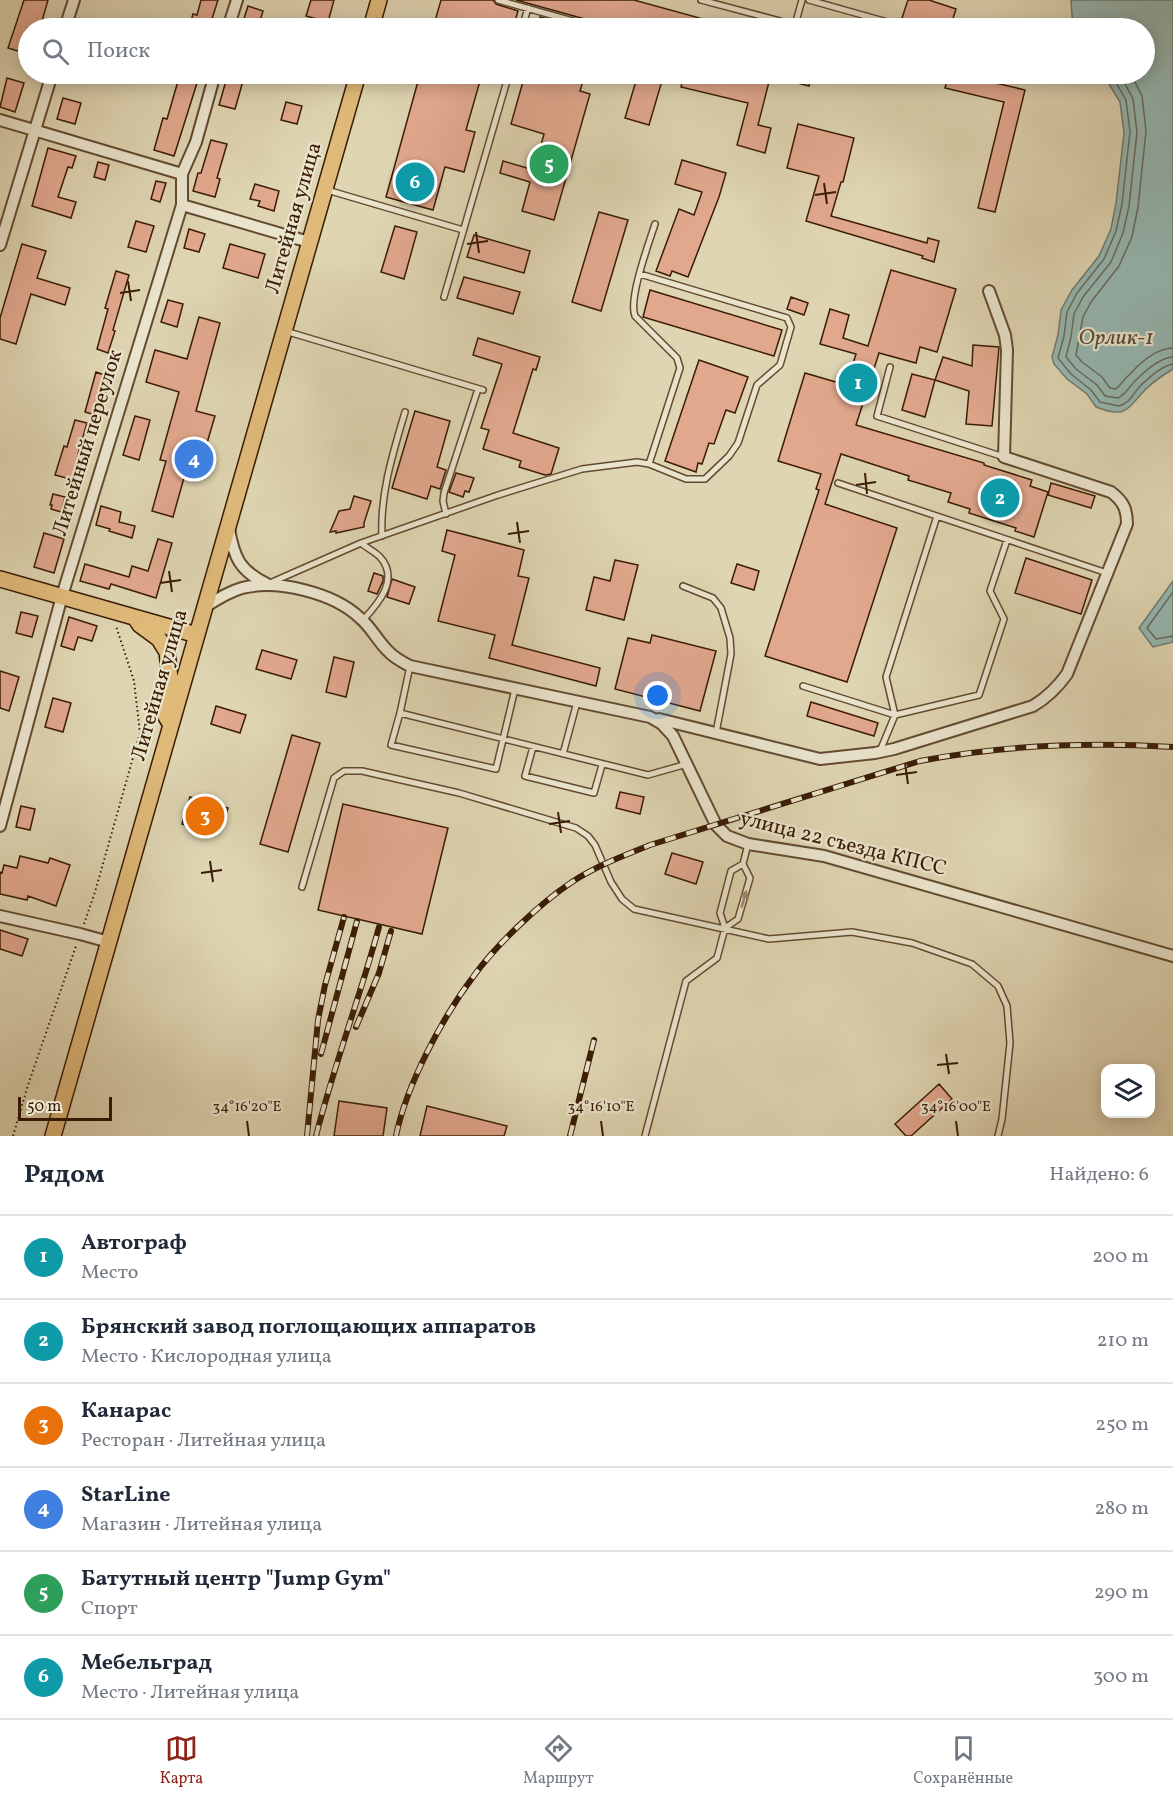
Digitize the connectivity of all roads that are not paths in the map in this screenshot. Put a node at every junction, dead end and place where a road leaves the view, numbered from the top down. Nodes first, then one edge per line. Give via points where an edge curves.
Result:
1 (74, 0) edge
2 (237, 0) edge
3 (380, 0) edge
4 (498, 0) edge
5 (701, 0) edge
6 (802, 0) edge
7 (809, 0) edge
8 (528, 8) junction
9 (68, 18) edge
10 (231, 18) edge
11 (374, 18) edge
12 (525, 18) edge
13 (563, 18) edge
14 (769, 18) edge
15 (797, 18) edge
16 (872, 18) edge
17 (49, 84) edge
18 (212, 84) edge
19 (355, 84) edge
20 (506, 84) edge
21 (0, 120) edge
22 (35, 130) junction
23 (182, 174) junction
24 (324, 190) junction
25 (182, 205) junction
26 (655, 224) dead end
27 (464, 230) junction
28 (309, 242) junction
29 (0, 245) edge
30 (640, 274) junction
31 (989, 291) dead end
32 (444, 297) dead end
33 (284, 330) junction
34 (890, 368) dead end
35 (405, 412) dead end
36 (1004, 457) junction
37 (649, 464) junction
38 (838, 483) dead end
39 (446, 514) junction
40 (937, 516) junction
41 (229, 527) junction
42 (382, 536) junction
43 (1007, 540) junction
44 (361, 543) junction
45 (1107, 573) junction
46 (0, 579) edge
47 (267, 584) junction
48 (683, 586) dead end
49 (62, 596) junction
50 (205, 607) junction
51 (134, 617) junction
52 (363, 620) junction
53 (197, 635) junction
54 (410, 666) junction
55 (803, 686) dead end
56 (514, 688) junction
57 (577, 702) junction
58 (399, 713) junction
59 (895, 715) junction
60 (650, 717) junction
61 (171, 725) junction
62 (716, 733) junction
63 (503, 739) junction
64 (533, 747) junction
65 (880, 752) junction
66 (563, 754) junction
67 (687, 764) junction
68 (602, 765) junction
69 (0, 826) edge
70 (748, 844) junction
71 (743, 864) junction
72 (303, 887) dead end
73 (0, 916) edge
74 (725, 928) junction
75 (109, 942) junction
76 (1173, 956) edge
77 (53, 1136) edge
78 (645, 1136) edge
79 (998, 1136) edge

1 - 9 street
2 - 10 street
3 - 11 main road
4 - 8 lane
5 - 14 lane
6 - 15 lane
7 - 16 lane
8 - 12 lane
8 - 13 lane
17 - 22 street
18 - 23 street, Литейный переулок via 196,142
19 - 24 main road, Литейная улица
20 - 27 lane
21 - 22 street
22 - 23 street
22 - 29 street
23 - 25 street, Литейный переулок
24 - 27 lane
24 - 28 main road, Литейная улица
25 - 28 street
25 - 49 street, Литейный переулок
26 - 30 lane
27 - 32 lane
28 - 33 main road, Литейная улица
30 - 37 lane via 632,309 677,358 680,368
30 - 37 lane via 787,318 791,327 780,365 757,385 738,443 729,456 705,479 686,479
31 - 36 street via 1007,350
33 - 39 lane via 480,390 444,493
33 - 41 main road, Литейная улица
34 - 36 lane via 877,416
35 - 42 lane via 387,475
36 - 45 street via 1111,492 1120,499 1127,524
37 - 39 lane via 582,468
38 - 40 lane
39 - 42 lane
40 - 43 lane
40 - 59 lane via 886,677
41 - 47 street via 237,560 253,577
41 - 50 main road, Литейная улица
42 - 44 lane
43 - 45 lane
43 - 59 lane via 990,591 1004,619 979,695
44 - 47 lane
44 - 52 lane via 380,556 388,568 382,599
45 - 65 street via 1066,674 1048,696 1033,705
46 - 49 main road
47 - 50 street, улица 22 съезда КПСС via 226,593
47 - 52 street, улица 22 съезда КПСС via 332,599
48 - 62 lane via 713,597 721,608 730,638 731,654
49 - 51 main road
49 - 69 street, Литейный переулок
50 - 53 main road, Литейная улица
51 - 53 main road
51 - 61 main road via 159,639 167,652 170,678 162,702
52 - 54 street, улица 22 съезда КПСС via 387,651
53 - 61 main road, Литейная улица
54 - 56 street, улица 22 съезда КПСС
54 - 58 lane
55 - 59 lane
56 - 57 street, улица 22 съезда КПСС
56 - 63 lane
57 - 60 street, улица 22 съезда КПСС
57 - 66 lane
58 - 63 lane
58 - 63 lane via 391,745 496,770
59 - 65 lane
60 - 62 street
60 - 67 street, улица 22 съезда КПСС via 673,736
61 - 75 main road, Литейная улица
62 - 65 street via 820,759
63 - 64 lane
64 - 66 lane
64 - 68 lane via 525,776 594,793
66 - 68 lane
67 - 68 lane via 648,775
67 - 70 street, улица 22 съезда КПСС via 716,825 727,836
70 - 71 lane
70 - 76 street, улица 22 съезда КПСС via 824,856
71 - 74 lane via 731,871 720,913
74 -> 71 lane via 738,919 750,879
72 - 74 lane via 334,778 344,771 362,771 459,793 576,828 588,836 622,900 634,909
73 - 75 street
74 - 78 lane via 717,958 686,981
74 - 79 lane via 769,939 852,932 912,943 972,964 998,986 1007,1005 1010,1043
75 - 77 main road, Литейная улица

